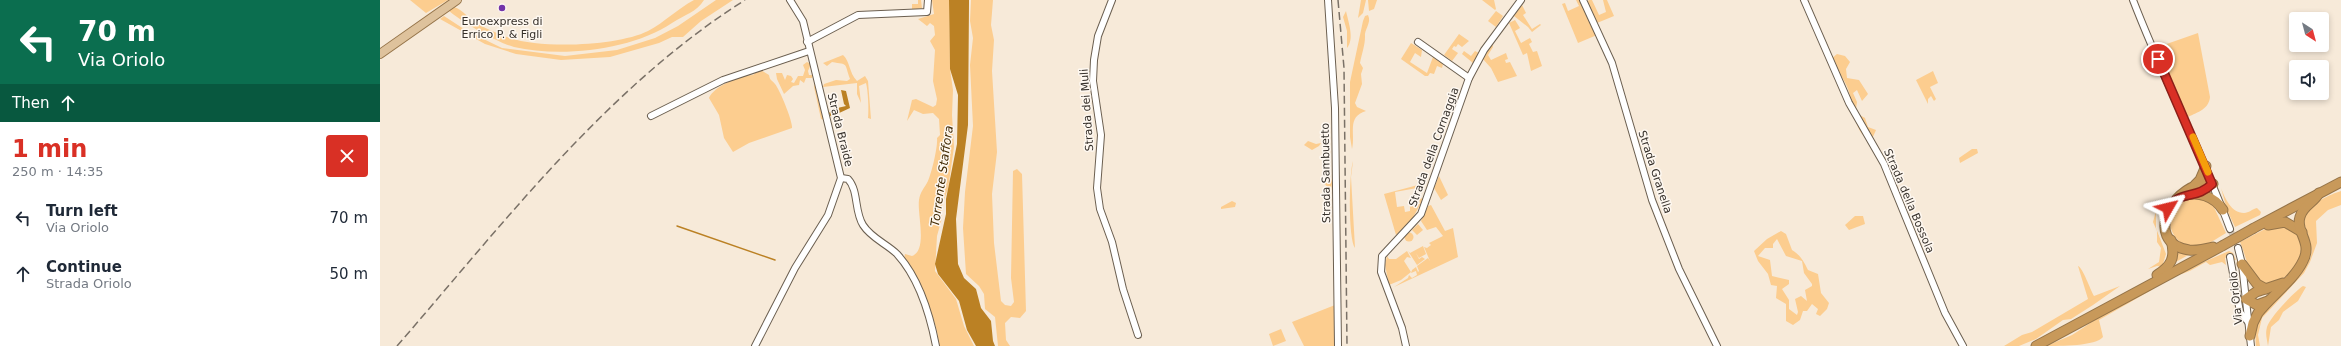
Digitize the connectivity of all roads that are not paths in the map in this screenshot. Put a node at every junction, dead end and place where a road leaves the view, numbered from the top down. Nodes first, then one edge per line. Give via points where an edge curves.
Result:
1 (457, 0) edge
2 (790, 0) edge
3 (928, 0) edge
4 (1112, 0) edge
5 (1328, 0) edge
6 (1522, 0) edge
7 (1583, 0) edge
8 (1804, 0) edge
9 (2133, 0) edge
10 (807, 42) junction
11 (1418, 42) dead end
12 (809, 51) junction
13 (380, 54) edge
14 (1469, 78) junction
15 (651, 116) dead end
16 (2206, 166) junction
17 (841, 178) junction
18 (2341, 182) edge
19 (2212, 184) junction
20 (2196, 190) junction
21 (2319, 193) junction
22 (2223, 210) junction
23 (2254, 228) junction
24 (2230, 229) tunnel mouth
25 (2303, 233) junction
26 (2171, 240) junction
27 (2238, 248) tunnel mouth
28 (2210, 250) junction
29 (2230, 257) dead end
30 (2242, 264) junction
31 (2288, 279) junction
32 (2151, 284) junction
33 (2266, 289) junction
34 (2246, 299) junction
35 (2270, 300) junction
36 (2248, 322) junction
37 (1138, 335) dead end
38 (2250, 336) junction
39 (755, 346) edge
40 (936, 346) edge
41 (1338, 346) edge
42 (1406, 346) edge
43 (1717, 346) edge
44 (1963, 346) edge
45 (2036, 346) edge
46 (2251, 346) edge

1 - 13 main road
2 - 10 street, Strada Braide via 803,21
3 - 10 street via 927,12 858,15
4 - 37 street, Strada dei Muli via 1098,36 1094,60 1093,81 1101,135 1097,188 1100,209
5 - 41 street, Strada Sambuetto via 1335,108
6 - 14 street, Strada della Cornaggia via 1484,50
7 - 43 street, Strada Granella via 1612,63 1637,154 1660,221 1685,283
8 - 44 street, Strada della Bossola via 1852,109 1884,164 1945,313
9 - 16 street
10 - 12 street, Strada Braide
11 - 14 street
12 - 15 street via 723,80
12 - 17 street, Strada Braide
14 - 42 street, Strada della Cornaggia via 1421,214 1382,258 1381,272
16 - 19 street
16 - 20 highway
17 - 39 street, Strada Braide via 828,214 795,268
17 - 40 street via 848,179 853,185 864,226 897,254 909,270 932,324
18 - 21 highway
19 - 20 highway
19 - 22 street
20 - 22 highway via 2215,200
20 - 26 highway via 2178,198 2168,208 2165,214 2165,228
21 - 23 highway
21 - 25 highway via 2302,212 2299,221
22 - 24 street
23 - 25 highway via 2282,221
23 - 28 highway, bridge
25 - 31 highway via 2307,244 2305,257 2301,266
26 - 28 highway via 2188,250
26 - 32 highway via 2173,260 2153,278
27 - 30 street, Via Oriolo
28 - 32 highway
29 - 36 street via 2240,312
30 - 33 highway via 2257,284
30 - 34 street, Via Oriolo
31 - 33 highway
31 - 35 highway
32 - 45 highway
33 - 34 highway via 2252,293
34 - 35 highway via 2257,305
34 - 36 street, Via Oriolo
35 - 38 highway via 2256,317
36 - 38 street, Via Oriolo
38 - 46 street, Via Oriolo

